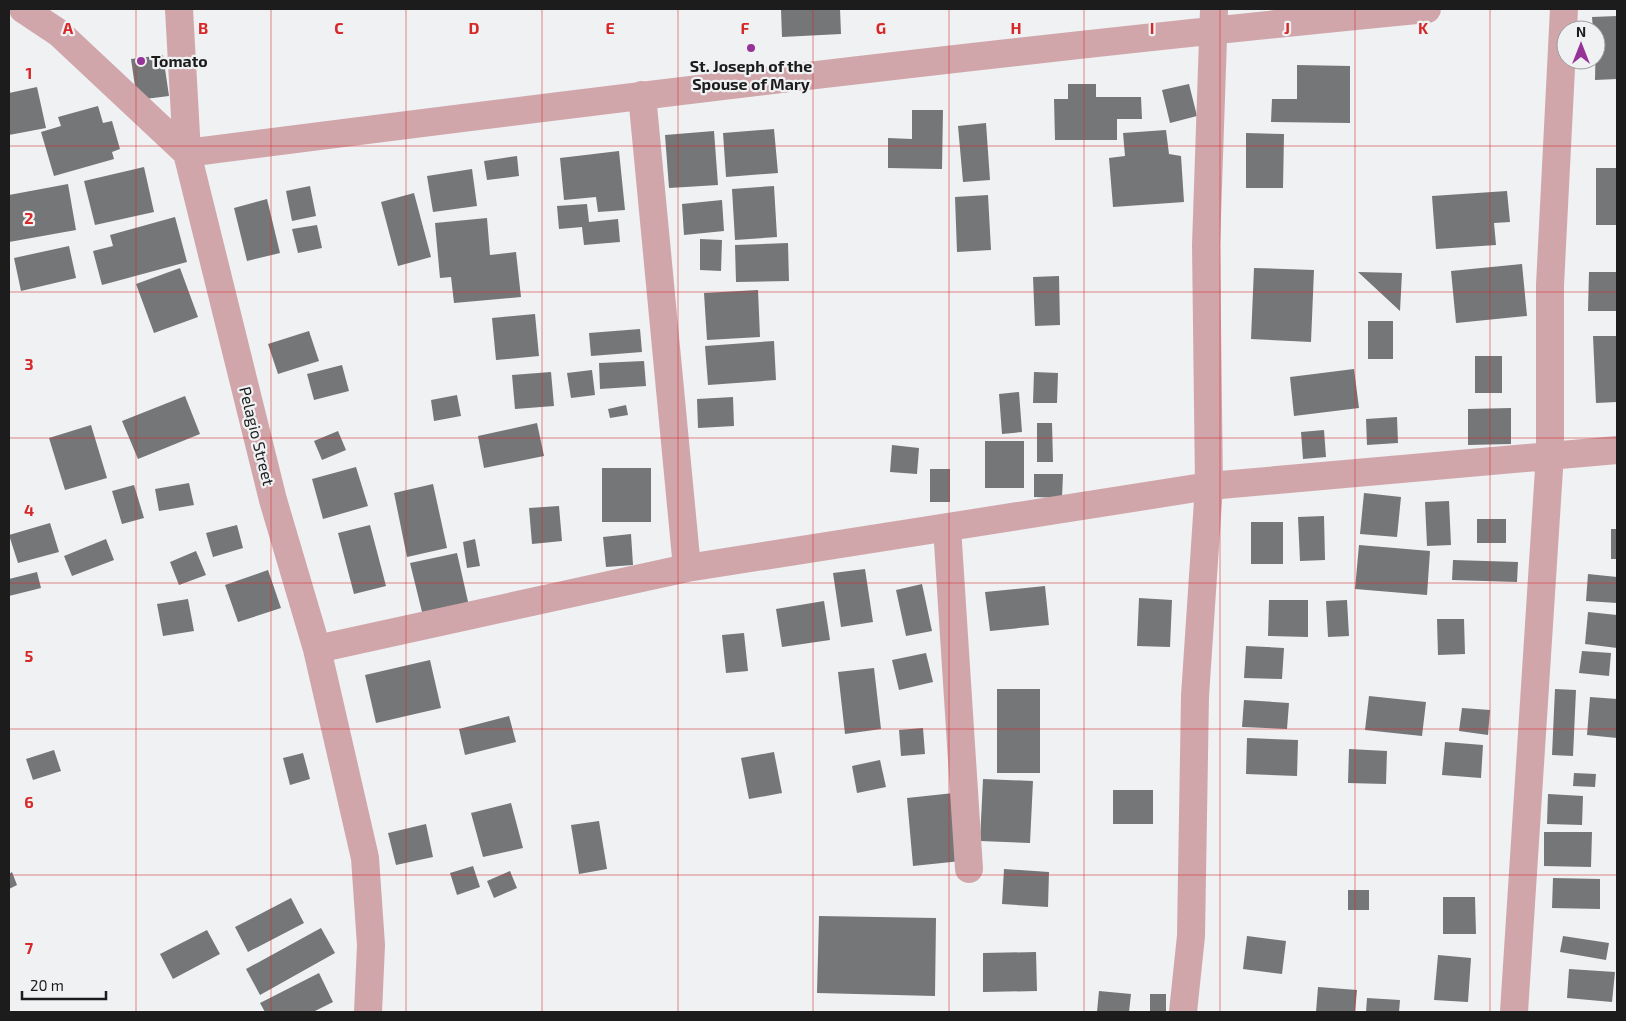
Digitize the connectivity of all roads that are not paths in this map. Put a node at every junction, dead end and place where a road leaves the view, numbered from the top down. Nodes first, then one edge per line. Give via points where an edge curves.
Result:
1 (23, 9) edge
2 (179, 9) edge
3 (1427, 9) edge
4 (1564, 9) edge
5 (1214, 19) edge
6 (642, 95) junction
7 (187, 153) junction
8 (1617, 450) edge
9 (1550, 454) junction
10 (1209, 486) junction
11 (947, 527) junction
12 (687, 568) junction
13 (317, 649) junction
14 (968, 868) dead end
15 (368, 1012) edge
16 (1183, 1012) edge
17 (1514, 1012) edge

1 - 7 street via 59,34
2 - 7 street, Pelagio Street
3 - 5 street
4 - 9 street via 1550,285
5 - 6 street
5 - 10 street via 1206,245
6 - 7 street
6 - 12 street
7 - 13 street, Pelagio Street via 273,500
8 - 9 street
9 - 10 street
9 - 17 street
10 - 11 street
10 - 16 street via 1195,696 1191,936
11 - 12 street
11 - 14 street
12 - 13 street
13 - 15 street, Pelagio Street via 365,858 371,945

